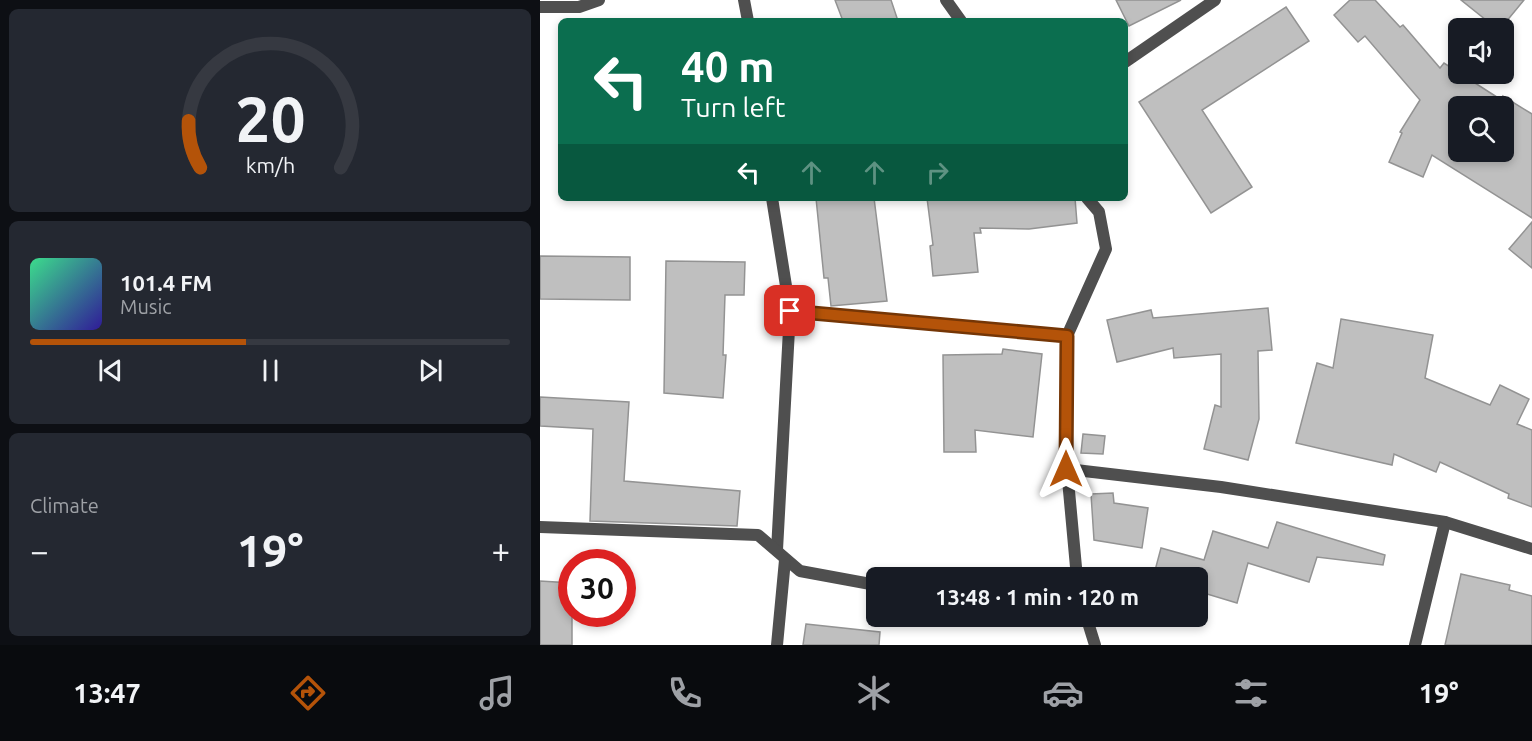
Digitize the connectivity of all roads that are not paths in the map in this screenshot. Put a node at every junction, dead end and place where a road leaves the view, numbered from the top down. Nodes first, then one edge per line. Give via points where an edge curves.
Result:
1 (599, 0) edge
2 (744, 0) edge
3 (946, 0) edge
4 (1215, 0) edge
5 (540, 7) edge
6 (747, 18) edge
7 (958, 18) edge
8 (1128, 60) edge
9 (772, 201) edge
10 (1090, 201) edge
11 (790, 311) junction
12 (1067, 336) junction
13 (1066, 469) junction
14 (1445, 522) junction
15 (540, 527) edge
16 (1532, 549) edge
17 (777, 550) junction
18 (785, 560) junction
19 (1076, 567) edge
20 (866, 583) edge
21 (1089, 627) edge
22 (777, 645) edge
23 (1095, 645) edge
24 (1415, 645) edge

1 - 5 street via 579,7
2 - 6 street
3 - 7 street
4 - 8 street
9 - 11 street
10 - 12 street via 1099,212 1106,249
11 - 12 street
11 - 17 street
12 - 13 street
13 - 14 street via 1221,487
13 - 19 street
14 - 16 street
14 - 24 street
15 - 17 street via 758,535
17 - 18 street
18 - 20 street via 800,571
18 - 22 street
21 - 23 street

